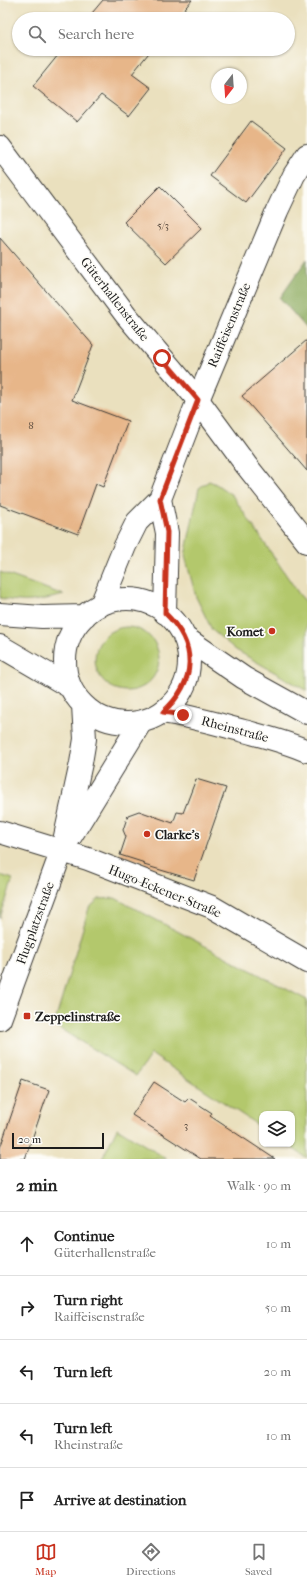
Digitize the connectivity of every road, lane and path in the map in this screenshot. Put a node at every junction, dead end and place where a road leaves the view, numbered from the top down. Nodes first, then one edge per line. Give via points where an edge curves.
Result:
1 (0, 147) edge
2 (307, 155) edge
3 (198, 400) junction
4 (160, 499) junction
5 (307, 542) edge
6 (93, 610) junction
7 (165, 613) junction
8 (0, 614) edge
9 (184, 637) junction
10 (0, 646) edge
11 (70, 687) junction
12 (82, 704) junction
13 (163, 712) junction
14 (307, 713) edge
15 (141, 722) junction
16 (307, 751) edge
17 (0, 832) edge
18 (62, 850) junction
19 (307, 962) edge
20 (0, 1019) edge

1 - 3 street, Güterhallenstraße via 126,315
2 - 3 street, Raiffeisenstraße via 294,175 277,211
3 - 4 street, Raiffeisenstraße
3 - 5 street, Güterhallenstraße
4 - 6 street, Raiffeisenstraße via 137,522
4 - 7 street via 167,532
6 - 7 street via 117,600 134,600 150,604
6 - 8 street via 42,618
6 - 11 street via 75,627 68,642 65,657
7 - 9 street
9 - 13 street via 188,653 188,670 184,686 175,701
9 - 14 street via 244,678
10 - 11 street
11 - 12 street
12 - 15 street via 109,721
12 - 18 street, Flugplatzstraße via 85,739
13 - 15 street
13 - 16 street, Rheinstraße via 224,726
15 - 18 street, Flugplatzstraße
17 - 18 street
18 - 19 street, Hugo-Eckener-Straße via 212,907
18 - 20 street, Flugplatzstraße

